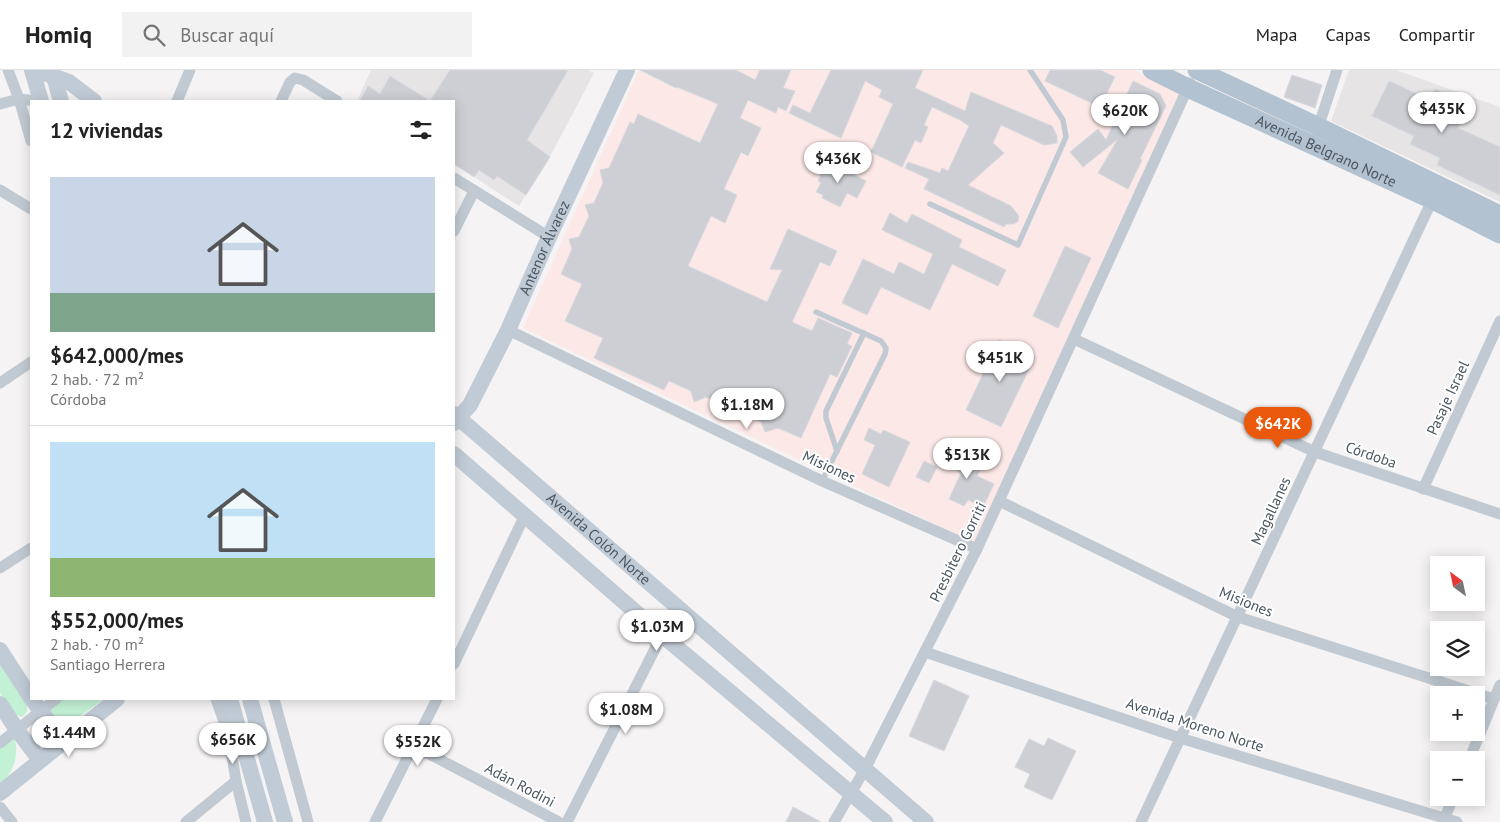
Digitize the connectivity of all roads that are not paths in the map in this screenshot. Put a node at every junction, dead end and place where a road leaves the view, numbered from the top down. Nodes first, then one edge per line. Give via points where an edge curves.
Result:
1 (8, 70) edge
2 (32, 70) edge
3 (36, 70) edge
4 (190, 70) edge
5 (627, 70) edge
6 (1030, 70) edge
7 (1152, 70) edge
8 (1196, 70) edge
9 (1337, 70) edge
10 (53, 73) edge
11 (1188, 88) junction
12 (19, 99) junction
13 (30, 100) edge
14 (41, 100) edge
15 (61, 100) edge
16 (93, 100) edge
17 (177, 100) edge
18 (281, 100) edge
19 (335, 100) edge
20 (0, 104) edge
21 (1319, 126) junction
22 (30, 138) edge
23 (1313, 144) junction
24 (455, 179) edge
25 (0, 190) edge
26 (474, 191) junction
27 (1436, 192) junction
28 (930, 204) dead end
29 (30, 208) edge
30 (1500, 215) edge
31 (455, 229) edge
32 (1500, 234) edge
33 (549, 238) junction
34 (816, 312) dead end
35 (1500, 321) edge
36 (508, 330) junction
37 (864, 333) junction
38 (1074, 339) junction
39 (30, 363) edge
40 (0, 382) edge
41 (455, 418) edge
42 (837, 451) junction
43 (1316, 452) junction
44 (455, 455) edge
45 (822, 481) junction
46 (1423, 489) junction
47 (1000, 501) junction
48 (1500, 514) edge
49 (524, 516) junction
50 (30, 549) edge
51 (977, 549) junction
52 (0, 568) edge
53 (1238, 617) junction
54 (662, 635) junction
55 (0, 650) edge
56 (925, 652) junction
57 (455, 662) edge
58 (1500, 685) edge
59 (30, 697) edge
60 (1494, 699) junction
61 (50, 700) edge
62 (116, 700) edge
63 (216, 700) edge
64 (230, 700) edge
65 (250, 700) edge
66 (274, 700) edge
67 (437, 700) edge
68 (34, 703) edge
69 (0, 704) edge
70 (17, 730) junction
71 (1180, 738) junction
72 (64, 742) junction
73 (0, 743) edge
74 (414, 746) junction
75 (1473, 751) edge
76 (40, 760) junction
77 (865, 769) junction
78 (236, 781) junction
79 (851, 792) junction
80 (0, 793) edge
81 (1450, 806) edge
82 (0, 807) edge
83 (1444, 820) edge
84 (12, 822) edge
85 (186, 822) edge
86 (246, 822) edge
87 (266, 822) edge
88 (286, 822) edge
89 (308, 822) edge
90 (375, 822) edge
91 (559, 822) edge
92 (567, 822) edge
93 (834, 822) edge
94 (885, 822) edge
95 (926, 822) edge
96 (1141, 822) edge
97 (1457, 822) edge

1 - 12 street
2 - 14 main road
3 - 10 main road
4 - 17 street
5 - 33 main road, Antenor Álvarez
6 - 28 lane via 1064,120 1066,137 1018,244
7 - 11 main road, Avenida Belgrano Norte
8 - 11 street, Presbítero Gorriti
8 - 21 main road, Avenida Belgrano Norte
9 - 21 street
10 - 15 main road
10 - 16 main road
11 - 23 main road, Avenida Belgrano Norte
11 - 38 street, Presbítero Gorriti
12 - 13 street
12 - 20 street
12 - 22 street
18 - 19 street via 295,78
21 - 23 street
21 - 27 main road, Avenida Belgrano Norte
23 - 27 main road, Avenida Belgrano Norte
24 - 26 street
25 - 29 street
26 - 31 street
26 - 33 street
27 - 30 main road, Avenida Belgrano Norte
27 - 32 main road, Avenida Belgrano Norte
27 - 43 street, Magallanes
33 - 36 main road, Antenor Álvarez
34 - 37 lane
35 - 46 street, Pasaje Israel
36 - 41 main road, Antenor Álvarez via 470,405
36 - 45 street, Misiones
37 - 42 lane via 826,411
37 - 42 lane via 881,341 886,348 885,354
38 - 43 street, Córdoba
38 - 47 street, Presbítero Gorriti
39 - 40 street
41 - 77 main road, Avenida Colón Norte
42 - 45 lane
43 - 46 street, Córdoba
43 - 53 street, Magallanes
44 - 49 main road, Avenida Colón Norte
45 - 51 street, Misiones
46 - 48 street, Córdoba
47 - 51 street, Presbítero Gorriti
47 - 53 street, Misiones
49 - 54 main road, Avenida Colón Norte
49 - 57 street
50 - 52 street
51 - 56 street, Presbítero Gorriti
53 - 60 street, Misiones
53 - 71 street, Magallanes
54 - 79 main road, Avenida Colón Norte
54 - 92 street
55 - 59 main road
56 - 71 street, Avenida Moreno Norte
56 - 77 street, Presbítero Gorriti
58 - 60 street
60 - 75 street
61 - 68 street
62 - 72 main road
63 - 78 street via 229,736
64 - 87 main road
65 - 88 main road
66 - 89 street
67 - 74 street
68 - 70 street
68 - 72 main road
69 - 70 main road
70 - 73 street
70 - 76 main road
71 - 83 street, Avenida Moreno Norte
71 - 96 street, Magallanes
72 - 76 main road
74 - 90 street
74 - 91 street, Adán Rodini
76 - 80 main road
77 - 79 street, Presbítero Gorriti
77 - 95 main road, Avenida Colón Norte
78 - 85 street
78 - 86 street
79 - 93 street, Presbítero Gorriti
79 - 94 main road, Avenida Colón Norte
81 - 83 street
82 - 84 street
83 - 97 street, Avenida Moreno Norte

